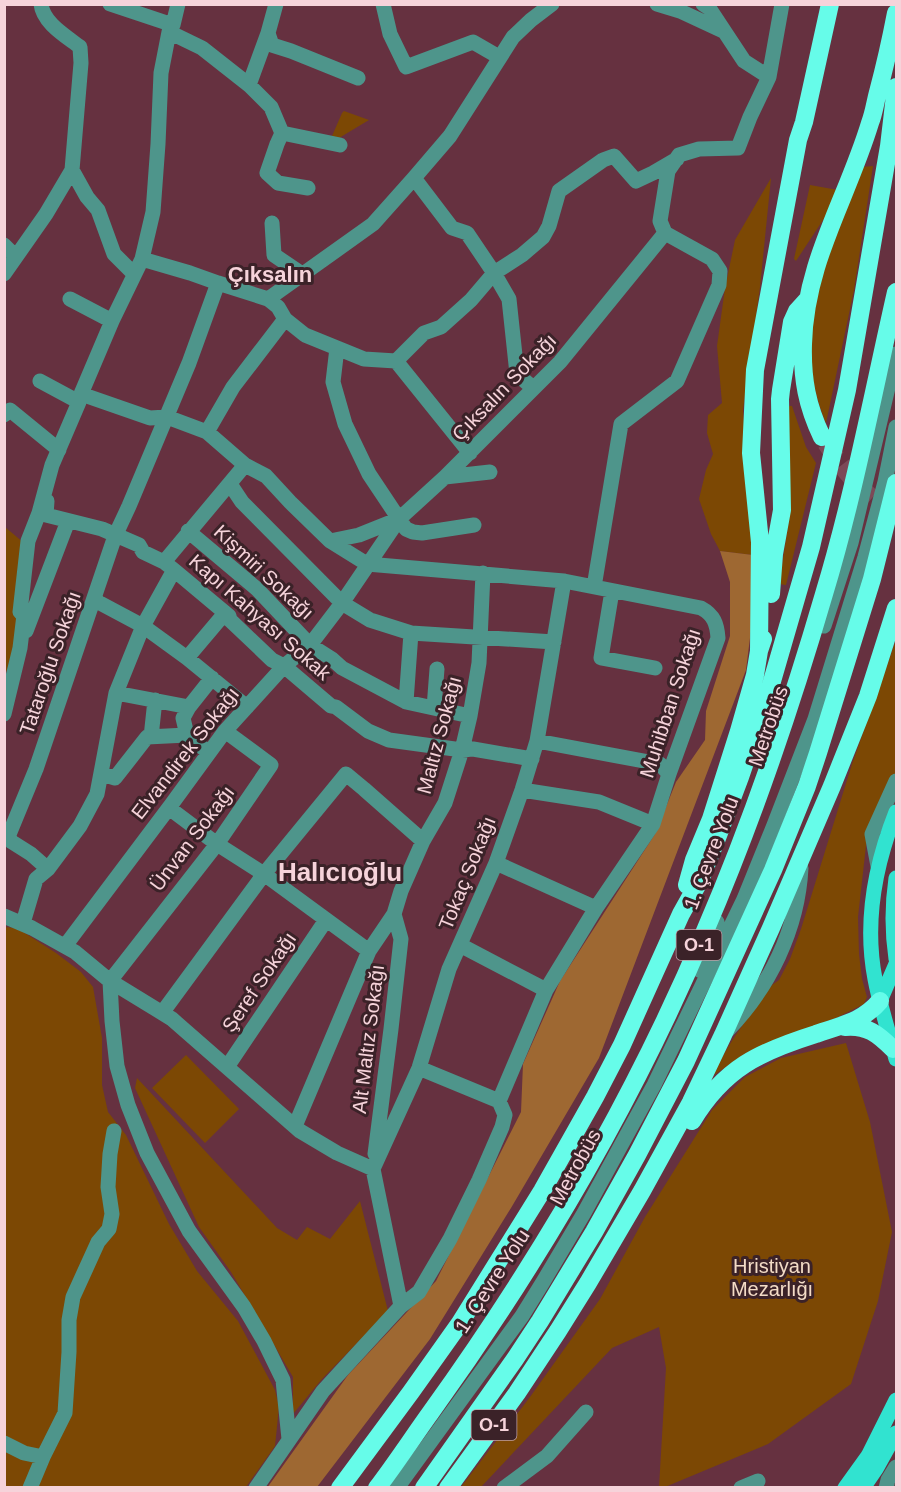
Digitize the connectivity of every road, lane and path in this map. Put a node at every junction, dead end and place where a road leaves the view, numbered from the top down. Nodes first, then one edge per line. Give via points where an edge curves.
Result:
1 (41, 4) edge
2 (110, 4) edge
3 (178, 4) edge
4 (276, 4) edge
5 (383, 4) edge
6 (552, 4) edge
7 (657, 4) edge
8 (782, 4) edge
9 (820, 4) edge
10 (830, 4) edge
11 (707, 6) edge
12 (897, 13) edge
13 (171, 29) junction
14 (268, 33) junction
15 (726, 33) junction
16 (499, 57) junction
17 (769, 77) junction
18 (358, 78) dead end
19 (249, 85) junction
20 (897, 87) edge
21 (282, 133) junction
22 (798, 140) junction
23 (340, 145) dead end
24 (676, 159) junction
25 (72, 170) junction
26 (414, 178) junction
27 (308, 188) dead end
28 (272, 223) dead end
29 (665, 233) junction
30 (4, 244) edge
31 (16, 257) junction
32 (142, 260) junction
33 (494, 273) junction
34 (4, 274) edge
35 (134, 274) junction
36 (302, 274) junction
37 (218, 283) junction
38 (897, 292) edge
39 (267, 298) junction
40 (70, 299) dead end
41 (807, 300) junction
42 (285, 319) junction
43 (112, 321) junction
44 (337, 348) junction
45 (891, 348) edge
46 (396, 361) junction
47 (40, 381) dead end
48 (534, 388) junction
49 (80, 398) junction
50 (4, 415) edge
51 (166, 417) junction
52 (897, 427) edge
53 (207, 432) junction
54 (822, 437) tunnel mouth
55 (59, 450) junction
56 (470, 453) junction
57 (52, 465) junction
58 (245, 465) junction
59 (490, 472) dead end
60 (445, 477) junction
61 (897, 483) edge
62 (230, 484) junction
63 (399, 519) junction
64 (68, 521) junction
65 (474, 525) dead end
66 (189, 531) junction
67 (115, 536) junction
68 (330, 541) junction
69 (367, 564) junction
70 (169, 566) junction
71 (483, 573) junction
72 (564, 581) junction
73 (594, 587) junction
74 (612, 591) junction
75 (95, 598) junction
76 (342, 603) junction
77 (897, 608) edge
78 (225, 613) junction
79 (143, 627) junction
80 (411, 633) junction
81 (479, 637) junction
82 (554, 642) junction
83 (310, 645) junction
84 (20, 648) junction
85 (759, 651) junction
86 (187, 658) junction
87 (284, 666) junction
88 (655, 668) dead end
89 (437, 669) dead end
90 (212, 678) junction
91 (116, 693) junction
92 (155, 700) junction
93 (406, 702) junction
94 (189, 707) junction
95 (247, 707) junction
96 (434, 708) junction
97 (4, 714) edge
98 (470, 716) junction
99 (225, 731) junction
100 (187, 735) junction
101 (151, 736) junction
102 (537, 741) junction
103 (462, 750) junction
104 (209, 753) junction
105 (531, 759) junction
106 (102, 774) junction
107 (669, 774) junction
108 (897, 781) edge
109 (522, 790) junction
110 (169, 808) junction
111 (897, 812) edge
112 (653, 824) junction
113 (6, 836) edge
114 (423, 841) junction
115 (217, 844) junction
116 (496, 863) junction
117 (878, 866) junction
118 (48, 869) junction
119 (264, 874) junction
120 (897, 878) edge
121 (596, 908) junction
122 (394, 914) junction
123 (681, 915) junction
124 (4, 916) edge
125 (326, 920) junction
126 (23, 923) junction
127 (460, 945) junction
128 (64, 946) junction
129 (369, 951) junction
130 (897, 961) edge
131 (110, 981) junction
132 (546, 990) junction
133 (141, 1000) junction
134 (880, 1001) junction
135 (162, 1013) junction
136 (112, 1021) junction
137 (834, 1028) junction
138 (895, 1054) edge
139 (227, 1067) junction
140 (419, 1068) junction
141 (499, 1101) junction
142 (295, 1126) junction
143 (114, 1131) dead end
144 (373, 1169) junction
145 (642, 1191) junction
146 (401, 1306) junction
147 (499, 1348) junction
148 (897, 1400) edge
149 (286, 1410) junction
150 (586, 1412) dead end
151 (306, 1415) junction
152 (897, 1433) edge
153 (289, 1439) junction
154 (4, 1443) edge
155 (43, 1457) junction
156 (876, 1469) junction
157 (892, 1477) edge
158 (758, 1481) dead end
159 (864, 1482) edge
160 (30, 1488) edge
161 (256, 1488) edge
162 (340, 1488) edge
163 (377, 1488) edge
164 (397, 1488) edge
165 (424, 1488) edge
166 (448, 1488) edge
167 (504, 1488) edge
168 (741, 1488) edge
169 (845, 1488) edge

1 - 25 street via 50,23 80,47
2 - 13 street
3 - 13 street
4 - 14 street
5 - 16 street via 390,34 406,67 473,42
6 - 16 street via 513,37
7 - 15 street
8 - 17 street
9 - 22 highway via 797,122
10 - 22 highway
11 - 15 street
12 - 41 highway via 871,122 824,241
13 - 19 street
13 - 32 street via 161,73 153,212
14 - 18 street via 272,45
14 - 19 street
15 - 17 street via 744,61
16 - 26 street via 450,136
17 - 24 street via 738,148 699,149
19 - 21 street via 271,107
20 - 123 highway via 847,390 811,547 768,695 717,838
21 - 23 street
21 - 27 street via 267,173 279,183
22 - 85 highway via 755,370 751,453 760,542
24 - 29 street via 668,171 660,220
24 - 33 street via 636,181 614,156 603,160 560,191 543,237
25 - 31 street
25 - 35 street via 98,210 114,254
26 - 33 street via 452,228 467,232
26 - 36 street via 373,224
28 - 36 street via 274,255
29 - 48 street, Çıksalın Sokağı via 560,362
29 - 73 street via 712,259 720,271 719,285 677,381 621,424
30 - 31 street
31 - 34 street
32 - 35 street
32 - 37 street
33 - 46 street via 441,327 424,333
33 - 48 street via 509,298 517,374
35 - 43 street
36 - 39 street
37 - 39 street
37 - 51 street, Tataroğlu Sokağı
38 - 45 highway, O-1
39 - 42 street
40 - 43 street
41 - 54 highway via 804,378
41 - 85 highway via 792,322 781,390 782,510 766,631
42 - 44 street via 305,335
42 - 53 street via 233,387
43 - 49 street
44 - 46 street via 364,359
44 - 63 street via 333,382 345,424 369,474
45 - 147 street, Metrobüs via 851,543 780,756 704,960 645,1085 504,1329
45 - 163 highway, 1. Çevre Yolu / O-1 via 811,638 760,789 705,931 653,1043 579,1184 469,1359
46 - 56 street
47 - 49 street
48 - 56 street, Çıksalın Sokağı
49 - 51 street via 150,418
49 - 55 street
50 - 55 street via 10,410
51 - 53 street
51 - 67 street, Tataroğlu Sokağı
52 - 147 street, Metrobüs via 865,557 815,719 744,899 637,1117 543,1282
53 - 58 street
55 - 57 street
56 - 60 street, Çıksalın Sokağı
57 - 64 street, Kapı Kahyası Sokak via 46,515
57 - 84 street via 28,541
58 - 62 street
58 - 68 street via 266,476
59 - 60 street
60 - 63 street, Çıksalın Sokağı
61 - 165 highway, O-1 via 807,786 686,1061 594,1232 540,1321
62 - 66 street
62 - 76 street via 242,502
63 - 65 street via 406,529 422,533
63 - 68 street via 358,536
63 - 69 street, Çıksalın Sokağı
64 - 67 street, Kapı Kahyası Sokak
64 - 84 street
66 - 70 street
66 - 83 street, Kişmiri Sokağı via 257,588
67 - 70 street, Kapı Kahyası Sokak via 139,545 142,552
67 - 75 street, Tataroğlu Sokağı
68 - 69 street
69 - 71 street, Muhibban Sokağı
69 - 76 street, Elvandirek Sokağı
70 - 78 street, Kapı Kahyası Sokak
70 - 79 street
71 - 72 street, Muhibban Sokağı
71 - 81 street, Maltız Sokağı
72 - 73 street, Muhibban Sokağı
72 - 82 street, Tokaç Sokağı
73 - 74 street, Muhibban Sokağı
74 - 88 street via 601,658
74 - 107 street, Muhibban Sokağı via 701,608 717,626 718,638
75 - 79 street
75 - 113 street, Tataroğlu Sokağı via 36,769
76 - 80 street via 370,620
76 - 83 street, Elvandirek Sokağı
77 - 145 highway via 868,696 800,861 723,1035
78 - 86 street
78 - 87 street, Kapı Kahyası Sokak via 272,660
79 - 86 street
79 - 91 street
80 - 81 street
80 - 93 street
81 - 82 street
81 - 98 street, Maltız Sokağı
82 - 102 street, Tokaç Sokağı
83 - 87 street, Elvandirek Sokağı
83 - 93 street, Kişmiri Sokağı via 342,668
84 - 97 street
85 - 123 highway via 739,731 694,860
86 - 90 street
87 - 95 street, Elvandirek Sokağı
87 - 103 street, Kapı Kahyası Sokak via 368,731 389,740
89 - 96 street
90 - 94 street
90 - 95 street
91 - 92 street
91 - 106 street
92 - 94 street
92 - 101 street
93 - 96 street, Kişmiri Sokağı
94 - 100 street via 183,718
95 - 99 street, Elvandirek Sokağı
96 - 98 street, Kişmiri Sokağı
98 - 103 street, Maltız Sokağı
99 - 104 street, Elvandirek Sokağı
99 - 115 street, Ünvan Sokağı via 271,765
100 - 101 street
100 - 104 street
101 - 106 street via 147,736 115,778
102 - 105 street, Tokaç Sokağı
102 - 107 street via 660,764
103 - 105 street, Kapı Kahyası Sokak
103 - 114 street, Maltız Sokağı via 445,803
104 - 110 street, Elvandirek Sokağı
105 - 109 street, Tokaç Sokağı
106 - 118 street via 81,826
107 - 112 street, Muhibban Sokağı
108 - 117 street via 872,834
109 - 112 street via 599,802
109 - 116 street, Tokaç Sokağı
110 - 115 street
110 - 128 street, Elvandirek Sokağı
111 - 117 main road
112 - 121 street, Muhibban Sokağı
113 - 118 street
114 - 119 street via 346,774
114 - 122 street, Maltız Sokağı
115 - 119 street
115 - 131 street, Ünvan Sokağı
116 - 121 street
116 - 127 street, Tokaç Sokağı
117 - 134 main road via 871,919 872,958
118 - 126 street via 36,879
119 - 125 street
119 - 135 street
120 - 130 main road via 893,936
121 - 132 street, Muhibban Sokağı
122 - 129 street, Maltız Sokağı
122 - 144 street, Alt Maltız Sokağı via 401,939
123 - 162 highway via 622,1045 542,1191 460,1323
124 - 126 street
125 - 129 street
125 - 139 street, Şeref Sokağı
126 - 128 street
127 - 132 street
127 - 140 street, Tokaç Sokağı
128 - 131 street
129 - 142 street, Maltız Sokağı
130 - 134 main road
131 - 133 street
131 - 136 street
132 - 141 street, Muhibban Sokağı
133 - 135 street
133 - 136 street via 121,1004
134 - 137 highway via 862,1018
134 - 138 main road
135 - 139 street
136 - 149 street via 117,1066 147,1153 189,1231 264,1341 283,1380
137 - 138 highway via 865,1028 882,1038
137 - 145 highway via 756,1056 727,1076
139 - 142 street
140 - 141 street
140 - 144 street, Tokaç Sokağı
141 - 146 street via 505,1115 502,1127 479,1180 419,1292
142 - 144 street via 337,1153
143 - 155 street via 108,1187 112,1214 109,1229 98,1242 73,1297 65,1413
144 - 146 street, Alt Maltız Sokağı
145 - 166 highway, O-1 via 558,1331
146 - 151 street
147 - 164 street, Metrobüs
148 - 159 main road via 871,1450
149 - 151 street via 294,1417
149 - 153 street
150 - 167 street via 547,1456
151 - 153 street
152 - 156 main road
153 - 161 street
154 - 155 street
155 - 160 street
156 - 157 street
156 - 159 main road
158 - 168 street
159 - 169 main road

